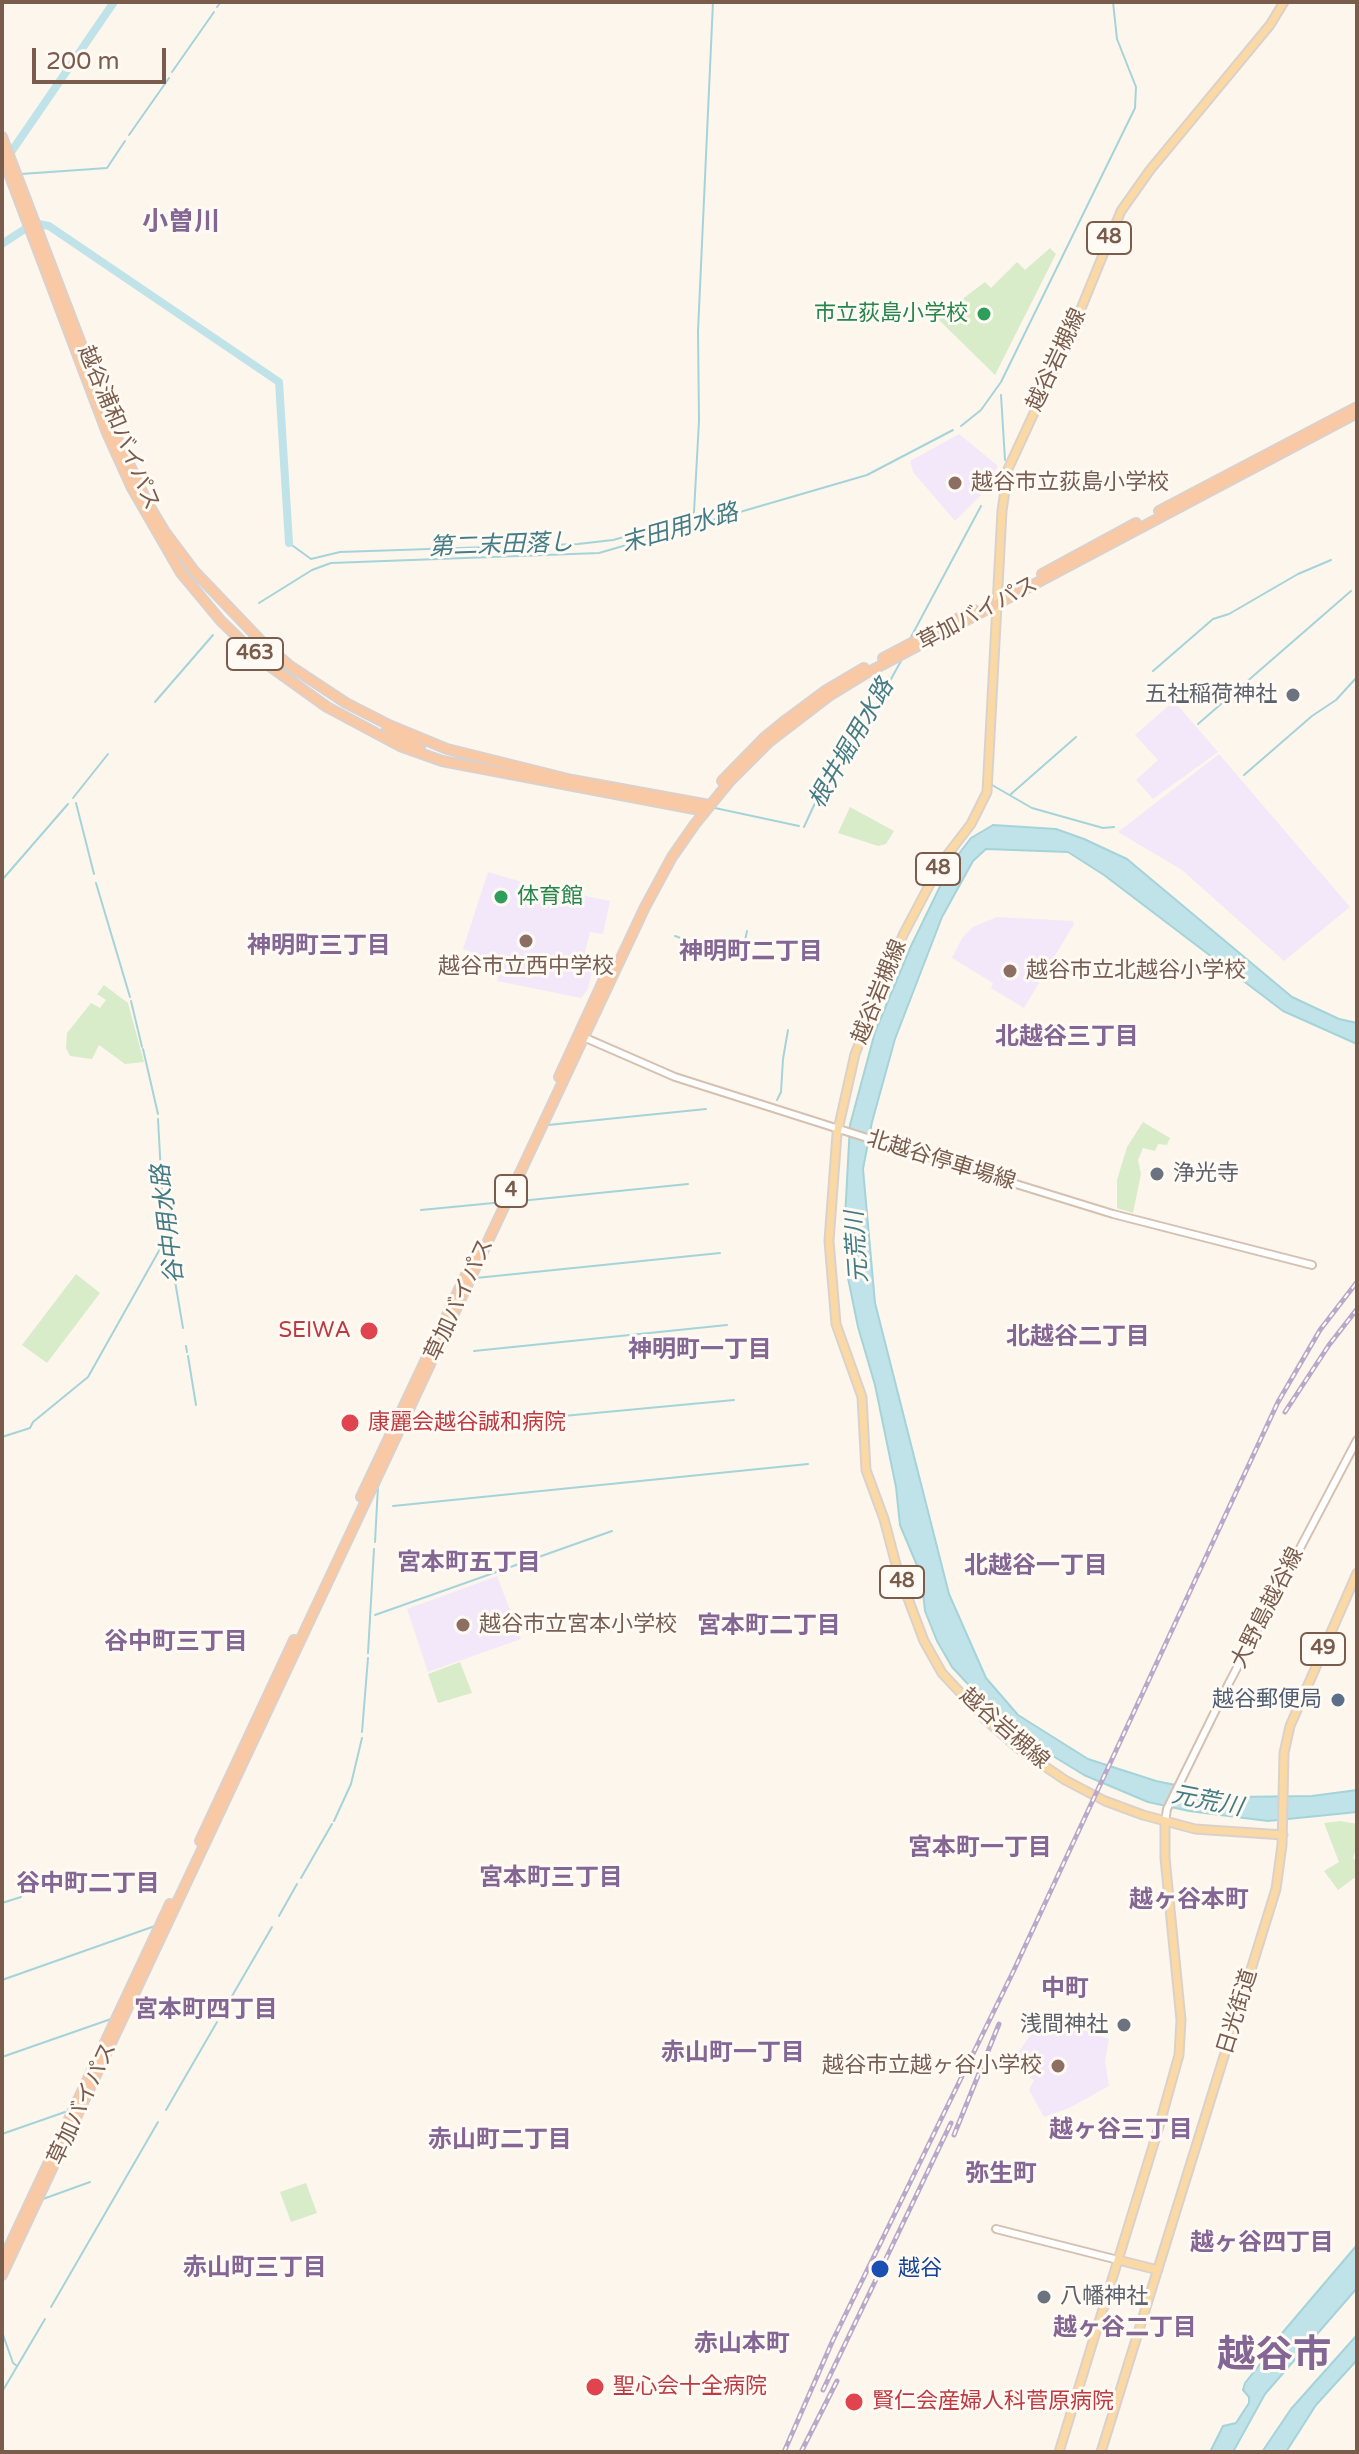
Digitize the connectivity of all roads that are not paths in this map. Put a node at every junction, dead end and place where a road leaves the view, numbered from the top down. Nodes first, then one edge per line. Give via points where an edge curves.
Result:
1 (1284, 2) edge
2 (2, 137) edge
3 (2, 155) edge
4 (1357, 407) edge
5 (1357, 413) edge
6 (998, 600) junction
7 (371, 716) junction
8 (444, 756) dead end
9 (704, 807) junction
10 (580, 1036) junction
11 (840, 1130) junction
12 (1312, 1265) dead end
13 (1357, 1440) edge
14 (1357, 1573) edge
15 (1165, 1822) junction
16 (1283, 1835) junction
17 (996, 2229) dead end
18 (1118, 2260) junction
19 (2, 2262) edge
20 (1158, 2270) junction
21 (2, 2275) edge
22 (1059, 2452) edge
23 (1101, 2452) edge

1 - 6 main road, 越谷岩槻線 / 48 via 1117,220 1008,469
2 - 7 highway, 越谷浦和バイパス / 463 via 117,438 165,532 213,593 261,641 322,688
3 - 9 highway, 越谷浦和バイパス / 463 via 132,488 181,573 260,659 373,733 442,761
4 - 6 highway, 草加バイパス / 4
5 - 6 highway, 草加バイパス / 4
6 - 9 highway, 草加バイパス / 4 via 827,697 769,742
6 - 11 main road, 越谷岩槻線 / 48 via 987,792 941,863 891,961 855,1054
7 - 8 highway via 415,746
7 - 9 highway, 越谷浦和バイパス / 463 via 470,756
9 - 10 highway, 草加バイパス / 4 via 653,891
10 - 11 main road, 北越谷停車場線 via 683,1080
10 - 19 highway, 草加バイパス / 4
10 - 21 highway, 草加バイパス / 4
11 - 12 main road, 北越谷停車場線 via 1113,1214
11 - 15 main road, 越谷岩槻線 / 48 via 829,1241 833,1309 860,1388 869,1483 924,1641 951,1684 1018,1748 1091,1794
13 - 15 main road, 大野島越谷線 via 1240,1660
14 - 16 main road, 日光街道 / 49 via 1293,1716 1284,1753
15 - 16 main road, 越谷岩槻線 / 48 via 1217,1832
15 - 18 main road via 1180,2047
16 - 20 main road, 日光街道 / 49 via 1274,1897
17 - 18 main road
18 - 20 main road
18 - 22 main road
20 - 23 main road, 日光街道 / 49

